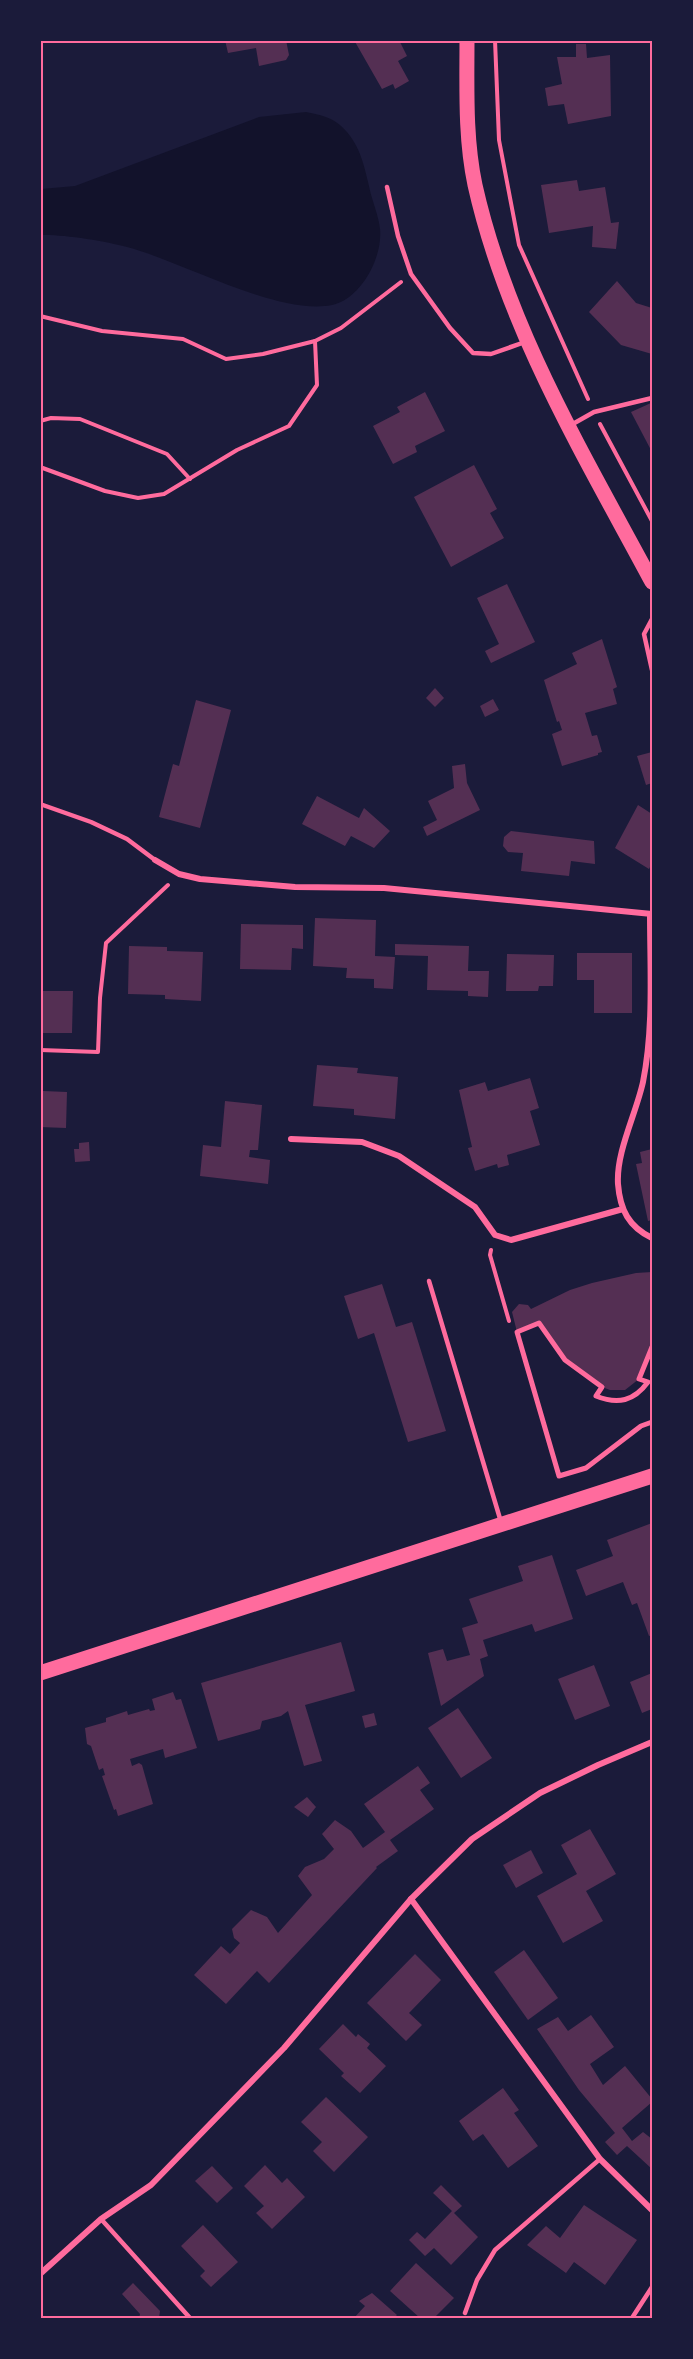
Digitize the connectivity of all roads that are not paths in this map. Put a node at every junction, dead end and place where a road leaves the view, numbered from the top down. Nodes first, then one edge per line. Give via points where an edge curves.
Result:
1 (466, 40) edge
2 (387, 187) dead end
3 (527, 341) junction
4 (652, 398) edge
5 (568, 426) junction
6 (652, 581) edge
7 (652, 619) edge
8 (652, 670) edge
9 (40, 804) edge
10 (155, 860) joint
11 (651, 914) edge
12 (291, 1138) dead end
13 (623, 1209) junction
14 (652, 1238) edge
15 (429, 1281) dead end
16 (652, 1347) edge
17 (652, 1422) edge
18 (652, 1476) edge
19 (502, 1524) junction
20 (40, 1673) edge
21 (652, 1742) edge
22 (411, 1899) junction
23 (600, 2159) junction
24 (652, 2210) edge
25 (100, 2219) junction
26 (40, 2274) edge
27 (652, 2287) edge
28 (465, 2313) dead end
29 (190, 2319) edge
30 (632, 2319) edge

1 - 3 main road via 468,121 475,183 491,246
2 - 3 lane via 411,274 450,328 473,353 491,354
3 - 5 main road
4 - 5 lane via 594,412
5 - 6 main road
7 - 8 lane via 644,634
9 - 10 lane via 127,839
10 - 11 street via 179,874 200,879 295,887 384,888
11 - 13 street via 649,1036 643,1083 619,1166
12 - 13 street via 363,1142 399,1156 475,1207 495,1235 511,1240
13 - 14 street via 637,1231
15 - 19 lane
16 - 17 street via 639,1379 648,1382 629,1400 617,1402 596,1396 602,1387 565,1360 539,1323 517,1332 559,1476 586,1468 641,1426
18 - 19 main road
19 - 20 main road
21 - 22 street via 540,1793 472,1839
22 - 23 street
22 - 25 street via 235,2100 152,2185
23 - 24 street
23 - 28 lane via 495,2250 477,2280
25 - 26 street
25 - 29 lane
27 - 30 lane

